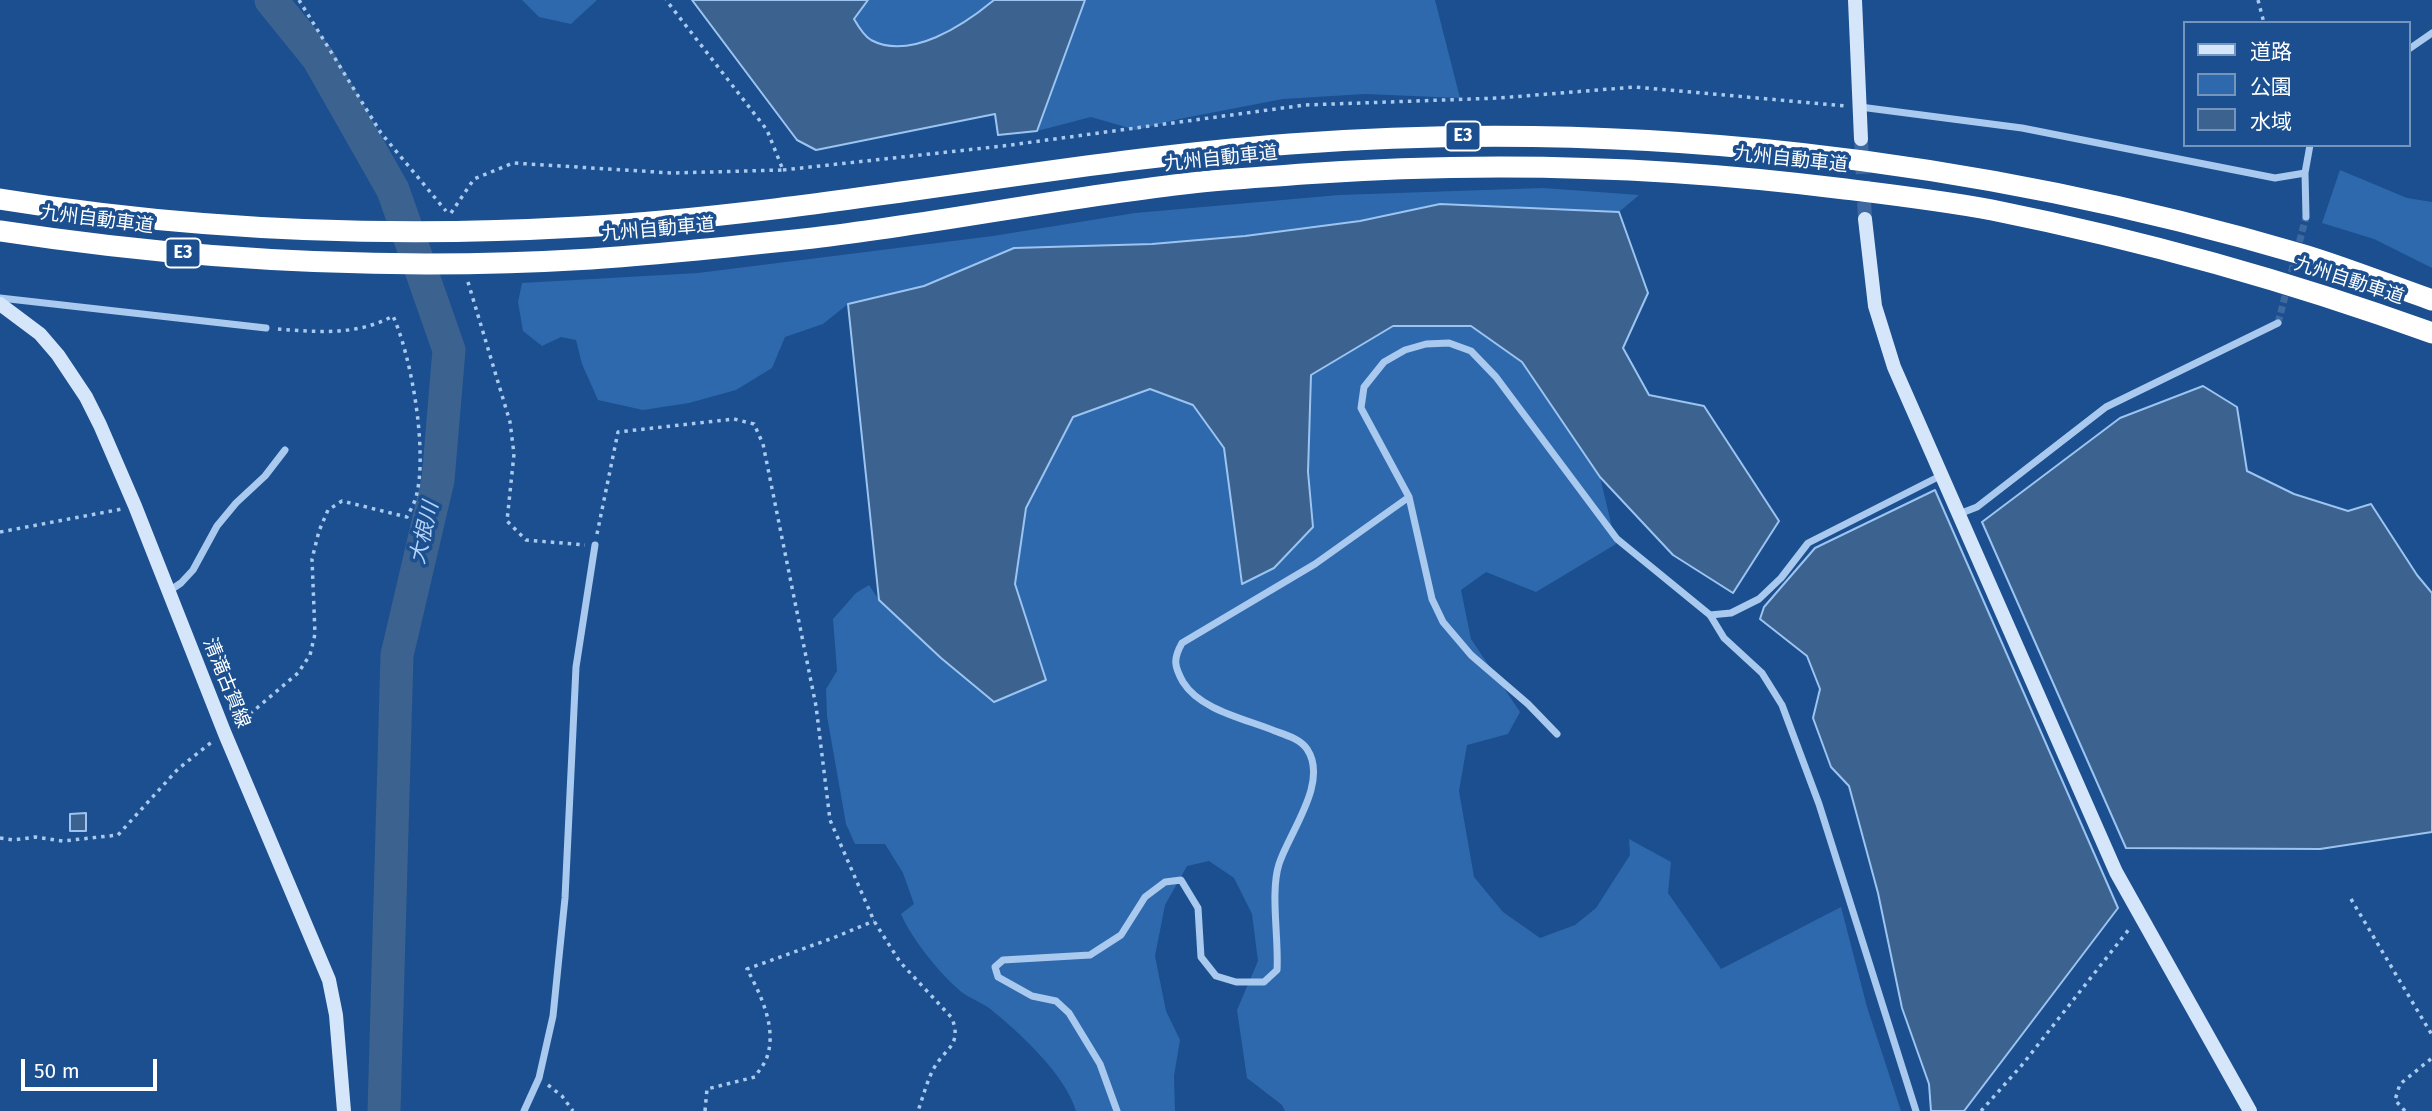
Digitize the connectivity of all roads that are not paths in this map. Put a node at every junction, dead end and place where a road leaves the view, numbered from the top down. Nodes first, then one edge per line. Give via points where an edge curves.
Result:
1 (1855, 0) edge
2 (2432, 33) edge
3 (2411, 48) edge
4 (1860, 107) junction
5 (1861, 139) tunnel mouth
6 (2310, 147) edge
7 (2305, 173) junction
8 (0, 200) edge
9 (2306, 217) tunnel mouth
10 (1865, 219) tunnel mouth
11 (0, 231) edge
12 (0, 298) edge
13 (2432, 300) edge
14 (0, 304) edge
15 (2278, 323) dead end
16 (267, 328) road end
17 (2432, 333) edge
18 (285, 450) dead end
19 (1942, 475) junction
20 (1409, 497) junction
21 (1959, 514) junction
22 (595, 545) road end
23 (169, 591) junction
24 (1710, 615) junction
25 (1557, 734) dead end
26 (344, 1111) edge
27 (524, 1111) edge
28 (1117, 1111) edge
29 (1916, 1111) edge
30 (2250, 1111) edge

1 - 4 street
2 - 3 street
4 - 5 street
4 - 7 street via 2022,128 2275,177
6 - 7 street
7 - 9 street
8 - 13 highway, 九州自動車道 / E3 via 219,226 353,232 582,227 769,209 1182,154 1293,144 1512,135 1787,151 1994,181 2152,215 2307,256
10 - 19 street via 1883,336
11 - 17 highway, 九州自動車道 / E3 via 228,257 368,263 591,259 820,237 1191,183 1421,168 1607,168 1784,181 1987,209 2137,243 2306,289
12 - 16 street
14 - 23 street, 清滝古賀線 via 40,334 76,380 100,425
15 - 21 street via 2106,407 1977,507
18 - 23 street via 217,526 193,570
19 - 21 street
19 - 24 street via 1808,543 1759,599 1731,613
20 - 24 street via 1361,408 1364,387 1384,362 1405,349 1449,343 1471,351 1496,377 1617,539
20 - 25 street via 1432,599 1443,622
20 - 28 street via 1315,564 1182,643 1175,656 1175,669 1189,692 1294,739 1306,748 1314,765 1313,785 1278,866 1277,970 1264,982 1216,976 1201,957 1198,908 1181,880 1165,882 1145,897 1121,935 1090,955 1003,960 995,967 998,977 1032,996 1056,1001 1069,1013 1100,1064
21 - 30 street via 2096,828
22 - 27 street via 576,667 555,1003 539,1078
23 - 26 street, 清滝古賀線 via 329,980
24 - 29 street via 1724,638 1762,673 1782,705 1819,804

